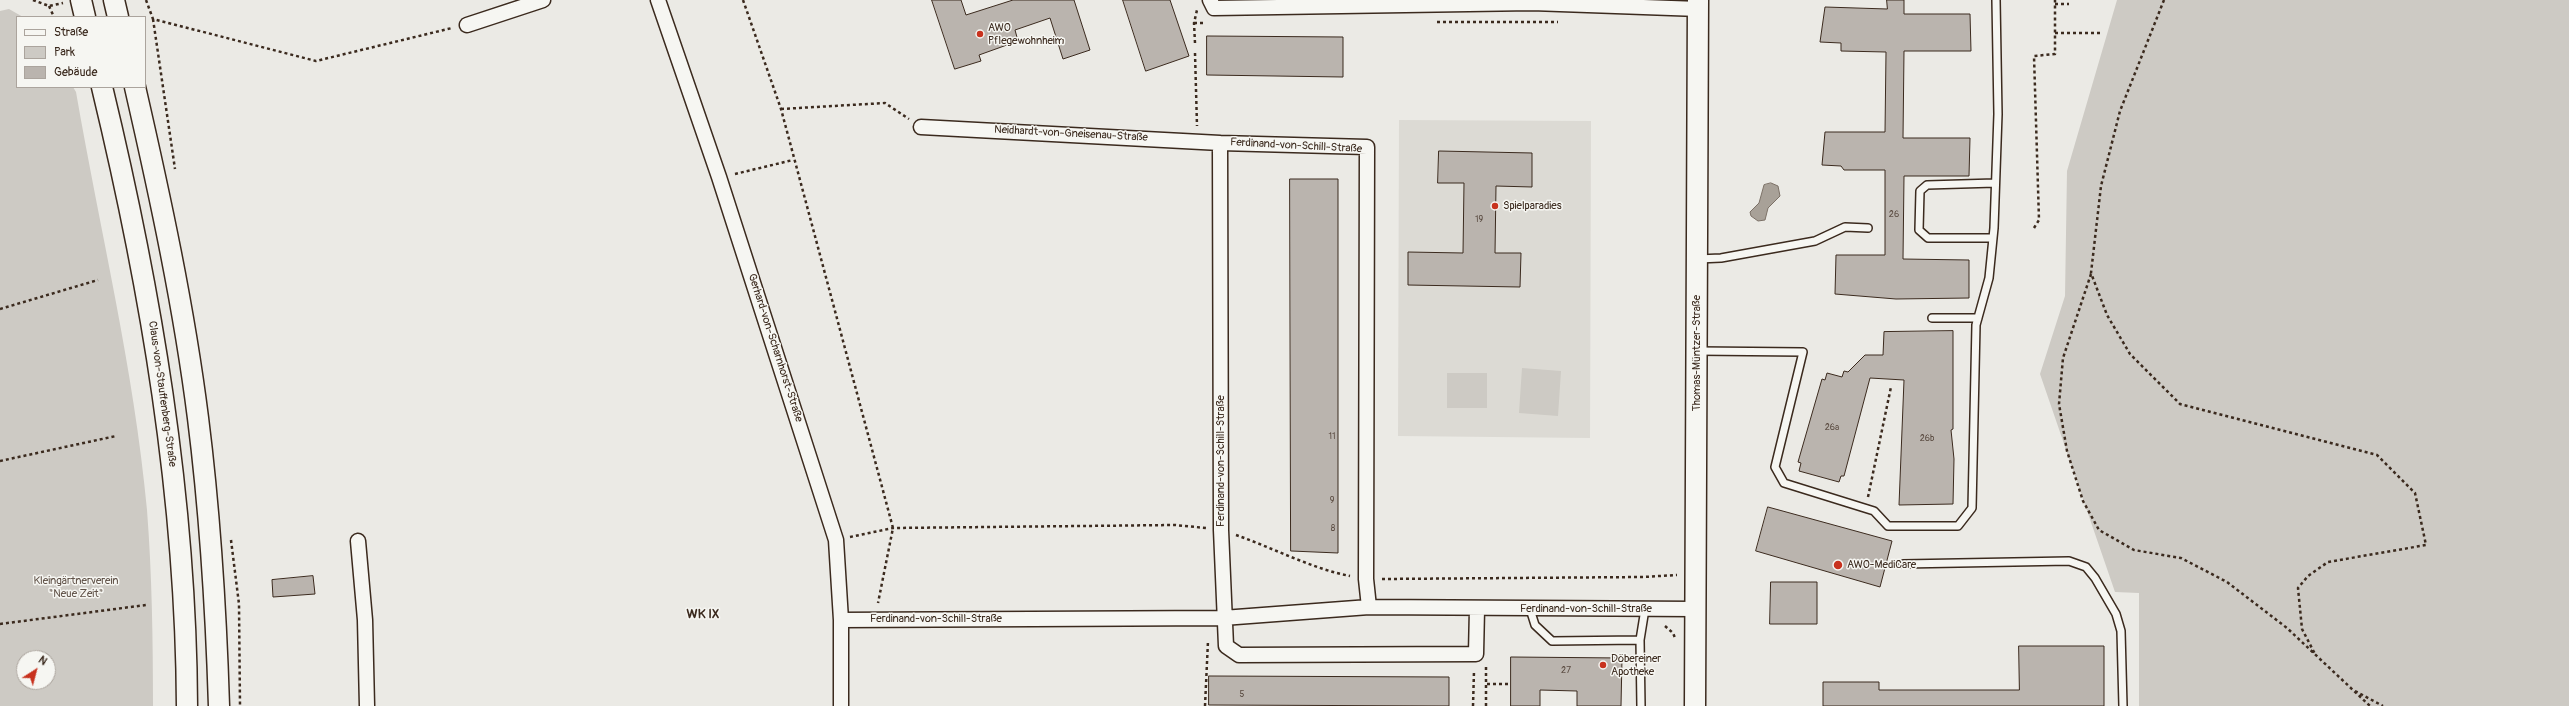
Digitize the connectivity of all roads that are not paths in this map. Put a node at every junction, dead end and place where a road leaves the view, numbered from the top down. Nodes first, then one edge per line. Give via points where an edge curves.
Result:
1 (114, 0) edge
2 (543, 0) edge
3 (658, 0) edge
4 (1210, 0) edge
5 (1996, 0) edge
6 (76, 1) edge
7 (1532, 2) edge
8 (1364, 4) edge
9 (1698, 4) edge
10 (84, 16) edge
11 (118, 16) edge
12 (466, 25) road end
13 (102, 88) edge
14 (135, 88) edge
15 (922, 127) road end
16 (1220, 143) junction
17 (1996, 183) junction
18 (1868, 228) dead end
19 (1993, 238) junction
20 (1698, 259) junction
21 (1932, 318) dead end
22 (1978, 318) junction
23 (1697, 351) junction
24 (358, 541) dead end
25 (1903, 564) dead end
26 (1369, 607) junction
27 (1476, 609) junction
28 (1530, 609) junction
29 (1645, 609) junction
30 (1695, 609) junction
31 (1223, 618) junction
32 (841, 620) junction
33 (1640, 640) junction
34 (187, 706) edge
35 (219, 706) edge
36 (367, 706) edge
37 (841, 706) edge
38 (1641, 706) edge
39 (1695, 706) edge
40 (2123, 706) edge

1 - 11 street
2 - 12 street
3 - 32 street, Gerhard-von-Scharnhorst-Straße via 720,177 836,540
4 - 8 street via 1214,8
5 - 17 lane
6 - 10 street
7 - 8 street
7 - 9 street
9 - 20 street, Thomas-Müntzer-Straße
13 - 34 street, Claus-von-Stauffenberg-Straße via 126,184 165,409 177,507 187,630
14 - 35 street via 177,287 198,417 216,607
15 - 16 street, Neidhardt-von-Gneisenau-Straße
16 - 26 street, Ferdinand-von-Schill-Straße via 1367,147 1366,579
16 - 31 street, Ferdinand-von-Schill-Straße
17 - 19 lane
17 - 19 lane via 1927,185 1920,191 1919,230 1928,238
18 - 20 lane via 1845,227 1815,241 1721,258
19 - 22 lane via 1989,278
20 - 23 street, Thomas-Müntzer-Straße
21 - 22 lane
22 - 23 lane via 1972,508 1958,526 1888,526 1874,511 1784,483 1775,467 1803,352
23 - 30 street, Thomas-Müntzer-Straße
24 - 36 street via 365,620
25 - 40 lane via 2069,561 2086,567 2096,578 2116,614 2121,631
26 - 27 street, Ferdinand-von-Schill-Straße
26 - 31 street, Ferdinand-von-Schill-Straße
27 - 28 street, Ferdinand-von-Schill-Straße
27 - 31 street, Ferdinand-von-Schill-Straße via 1476,654 1239,655 1226,646
28 - 29 street, Ferdinand-von-Schill-Straße
28 - 33 lane via 1535,625 1552,641
29 - 30 street, Ferdinand-von-Schill-Straße
29 - 33 lane
30 - 39 street, Thomas-Müntzer-Straße
31 - 32 street, Ferdinand-von-Schill-Straße
32 - 37 street, Gerhard-von-Scharnhorst-Straße
33 - 38 lane

